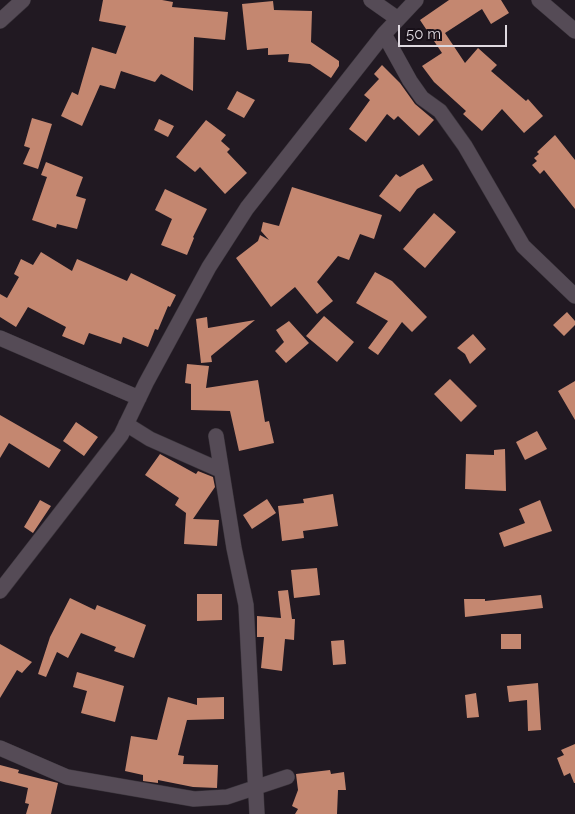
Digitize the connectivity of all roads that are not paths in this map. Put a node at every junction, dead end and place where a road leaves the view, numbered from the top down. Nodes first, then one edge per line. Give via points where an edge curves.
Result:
1 (23, 0) edge
2 (372, 0) edge
3 (416, 0) edge
4 (538, 0) edge
5 (398, 18) junction
6 (0, 21) edge
7 (575, 31) edge
8 (384, 34) junction
9 (575, 296) edge
10 (0, 338) edge
11 (139, 398) junction
12 (126, 424) junction
13 (216, 436) dead end
14 (220, 470) junction
15 (3, 583) edge
16 (0, 748) edge
17 (288, 776) dead end
18 (256, 789) junction
19 (258, 814) edge

1 - 6 street
2 - 5 street
3 - 5 street
4 - 7 street
5 - 8 street
8 - 9 street via 422,98 440,111 465,146 523,246
8 - 11 street via 247,208 208,267
10 - 11 street
11 - 12 street
12 - 14 street via 150,439
12 - 15 street via 121,435
13 - 14 street
14 - 18 street via 246,605
16 - 18 street via 67,776 194,799 227,797
17 - 18 street
18 - 19 street

